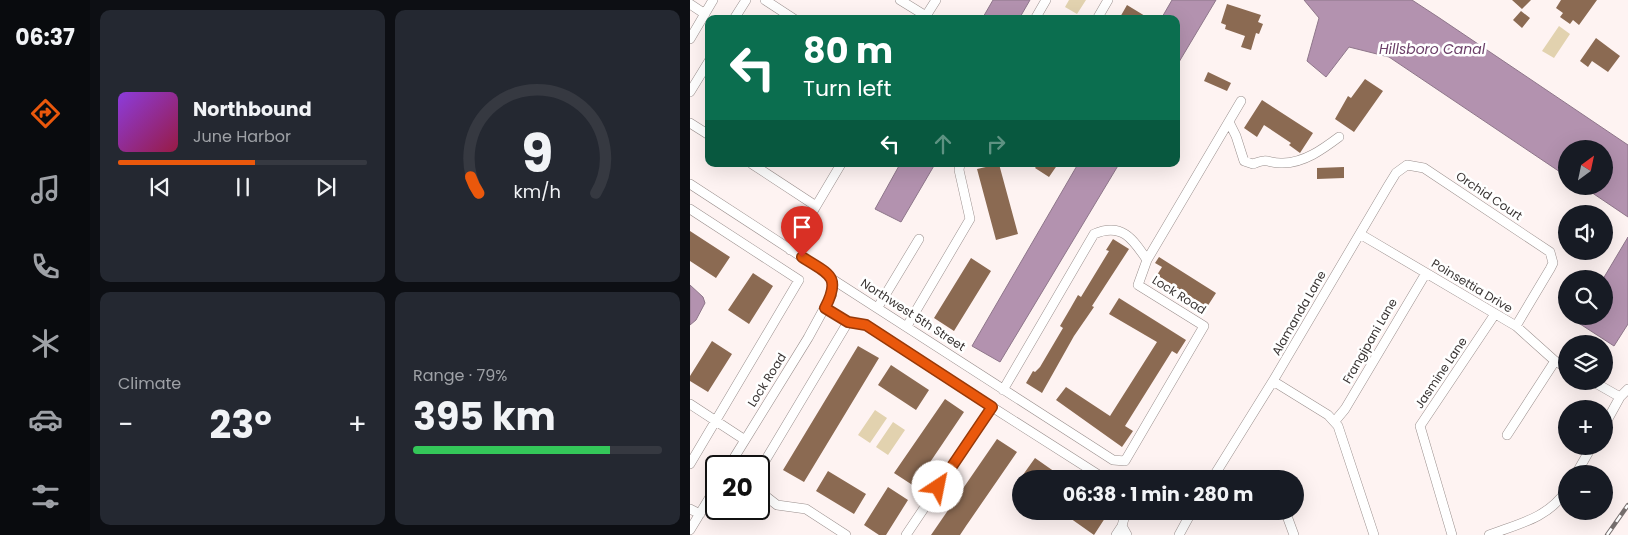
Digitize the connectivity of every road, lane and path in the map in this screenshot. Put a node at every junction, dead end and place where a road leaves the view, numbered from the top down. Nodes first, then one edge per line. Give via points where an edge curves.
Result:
1 (713, 0) edge
2 (746, 0) edge
3 (764, 0) edge
4 (900, 0) edge
5 (936, 0) edge
6 (1046, 0) edge
7 (1108, 0) edge
8 (690, 2) edge
9 (705, 14) junction
10 (737, 15) edge
11 (788, 15) edge
12 (922, 15) edge
13 (926, 15) edge
14 (1037, 15) edge
15 (1099, 15) edge
16 (690, 39) edge
17 (705, 68) edge
18 (690, 92) edge
19 (1241, 101) dead end
20 (1229, 122) junction
21 (690, 123) edge
22 (705, 132) edge
23 (1339, 137) dead end
24 (1412, 165) joint
25 (757, 167) edge
26 (839, 167) edge
27 (960, 167) edge
28 (690, 184) edge
29 (816, 206) junction
30 (690, 209) edge
31 (1360, 234) junction
32 (919, 239) dead end
33 (790, 250) junction
34 (1147, 260) junction
35 (1426, 272) junction
36 (832, 279) junction
37 (878, 307) junction
38 (825, 308) junction
39 (1495, 314) junction
40 (848, 322) junction
41 (907, 326) junction
42 (1516, 326) junction
43 (1555, 361) junction
44 (1558, 363) edge
45 (1273, 381) junction
46 (1613, 389) edge
47 (1003, 390) junction
48 (1625, 393) edge
49 (690, 404) edge
50 (992, 407) junction
51 (1613, 412) edge
52 (717, 421) junction
53 (1335, 421) junction
54 (1507, 435) dead end
55 (745, 440) junction
56 (736, 455) edge
57 (769, 455) edge
58 (1125, 462) joint
59 (690, 464) edge
60 (1091, 470) edge
61 (1218, 470) edge
62 (770, 500) edge
63 (1558, 503) edge
64 (705, 506) edge
65 (690, 508) edge
66 (700, 514) junction
67 (1124, 520) edge
68 (1187, 520) edge
69 (1288, 520) edge
70 (1122, 526) junction
71 (690, 530) edge
72 (846, 535) edge
73 (906, 535) edge
74 (1116, 535) edge
75 (1127, 535) edge
76 (1179, 535) edge
77 (1294, 535) edge
78 (1374, 535) edge
79 (1452, 535) edge
80 (1489, 535) edge

1 - 9 street
2 - 10 street
3 - 11 street
4 - 12 street
5 - 13 street
6 - 14 street
7 - 15 street
8 - 9 street
9 - 16 street
17 - 18 street
19 - 20 street
20 - 23 street via 1244,161 1253,164 1264,159 1282,164 1299,161
20 - 34 street
21 - 22 street
24 - 31 street, Alamanda Lane via 1396,173
24 - 42 street, Orchid Court via 1424,168 1550,252 1553,264
25 - 29 street
26 - 29 street
27 - 41 street via 970,219
28 - 33 street, Northwest 5th Street
29 - 33 street
30 - 52 street via 799,280
31 - 35 street, Poinsettia Drive
31 - 45 street, Alamanda Lane
32 - 37 street
33 - 36 street, Northwest 5th Street
34 - 47 street, Lock Road via 1134,240 1118,230 1106,229 1094,234
34 - 58 street, Lock Road via 1138,285 1204,326
35 - 39 street, Poinsettia Drive
35 - 53 street, Frangipani Lane
36 - 37 street, Northwest 5th Street
36 - 38 street, Lock Road via 834,290
37 - 41 street, Northwest 5th Street
38 - 40 street
38 - 55 street, Lock Road
39 - 42 street, Poinsettia Drive
39 - 79 street, Jasmine Lane via 1420,426
40 - 50 street via 866,325
40 - 57 street
41 - 47 street, Northwest 5th Street
42 - 43 street, Poinsettia Drive
43 - 44 street, Poinsettia Drive
43 - 54 street
45 - 53 street
45 - 61 street, Alamanda Lane
46 - 48 street
47 - 58 street, Northwest 5th Street via 1113,460
48 - 51 street
49 - 52 street
50 - 60 street
50 - 73 street
52 - 55 street
52 - 59 street
53 - 78 street via 1343,436
55 - 56 street, Lock Road
62 - 72 street via 776,505 806,509
63 - 80 street via 1539,517
64 - 66 street
65 - 66 street
66 - 71 street
67 - 70 street
68 - 76 street
69 - 77 street
70 - 74 street
70 - 75 street

